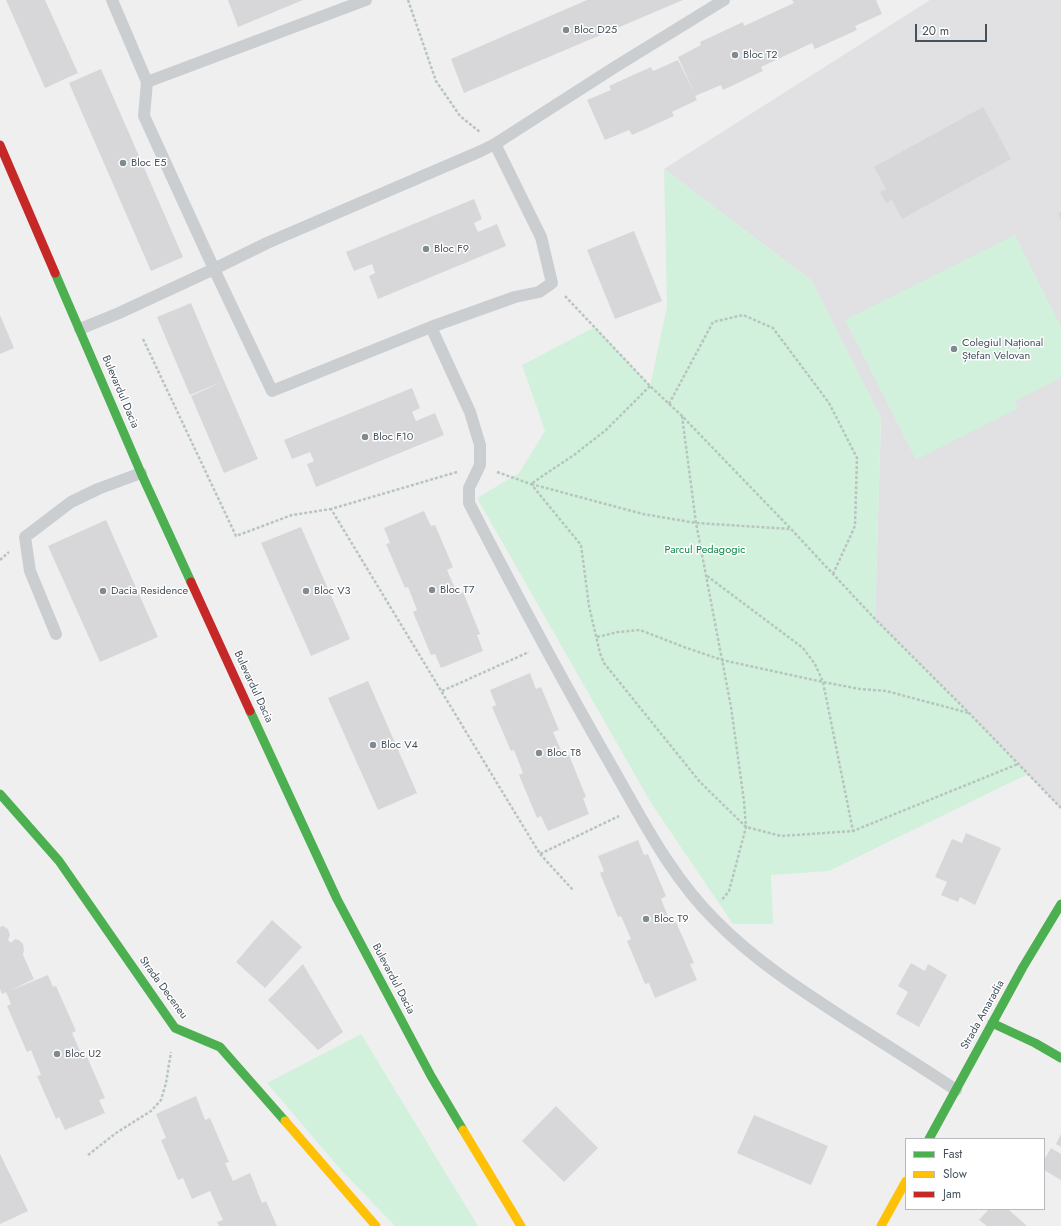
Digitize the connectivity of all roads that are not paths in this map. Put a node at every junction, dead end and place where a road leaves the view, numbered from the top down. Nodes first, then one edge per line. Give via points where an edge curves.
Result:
1 (112, 0) edge
2 (366, 0) edge
3 (724, 0) edge
4 (147, 82) junction
5 (495, 144) junction
6 (0, 145) edge
7 (214, 269) junction
8 (430, 326) junction
9 (80, 329) junction
10 (141, 473) junction
11 (56, 634) dead end
12 (0, 794) edge
13 (1061, 904) edge
14 (992, 1023) junction
15 (1061, 1058) edge
16 (956, 1090) junction
17 (930, 1138) edge
18 (905, 1182) edge
19 (521, 1225) edge
20 (376, 1226) edge
21 (881, 1226) edge

1 - 4 lane
2 - 4 lane
3 - 5 lane
4 - 7 lane via 144,116
5 - 7 lane via 267,243
5 - 8 lane via 541,237 552,283 539,292 515,297
6 - 9 main road, Bulevardul Dacia
7 - 8 lane via 272,391
7 - 9 lane
8 - 16 lane via 470,412 480,445 480,465 469,488 469,503 544,646 680,880 716,922 753,955 807,994
9 - 10 main road, Bulevardul Dacia
10 - 11 lane via 71,502 24,538 30,571
10 - 19 main road, Bulevardul Dacia via 337,899 431,1076
12 - 20 main road, Strada Deceneu via 60,861 175,1028 220,1047
13 - 14 main road, Strada Amaradia
14 - 15 main road
14 - 16 main road, Strada Amaradia
16 - 17 main road, Strada Amaradia
18 - 21 main road

